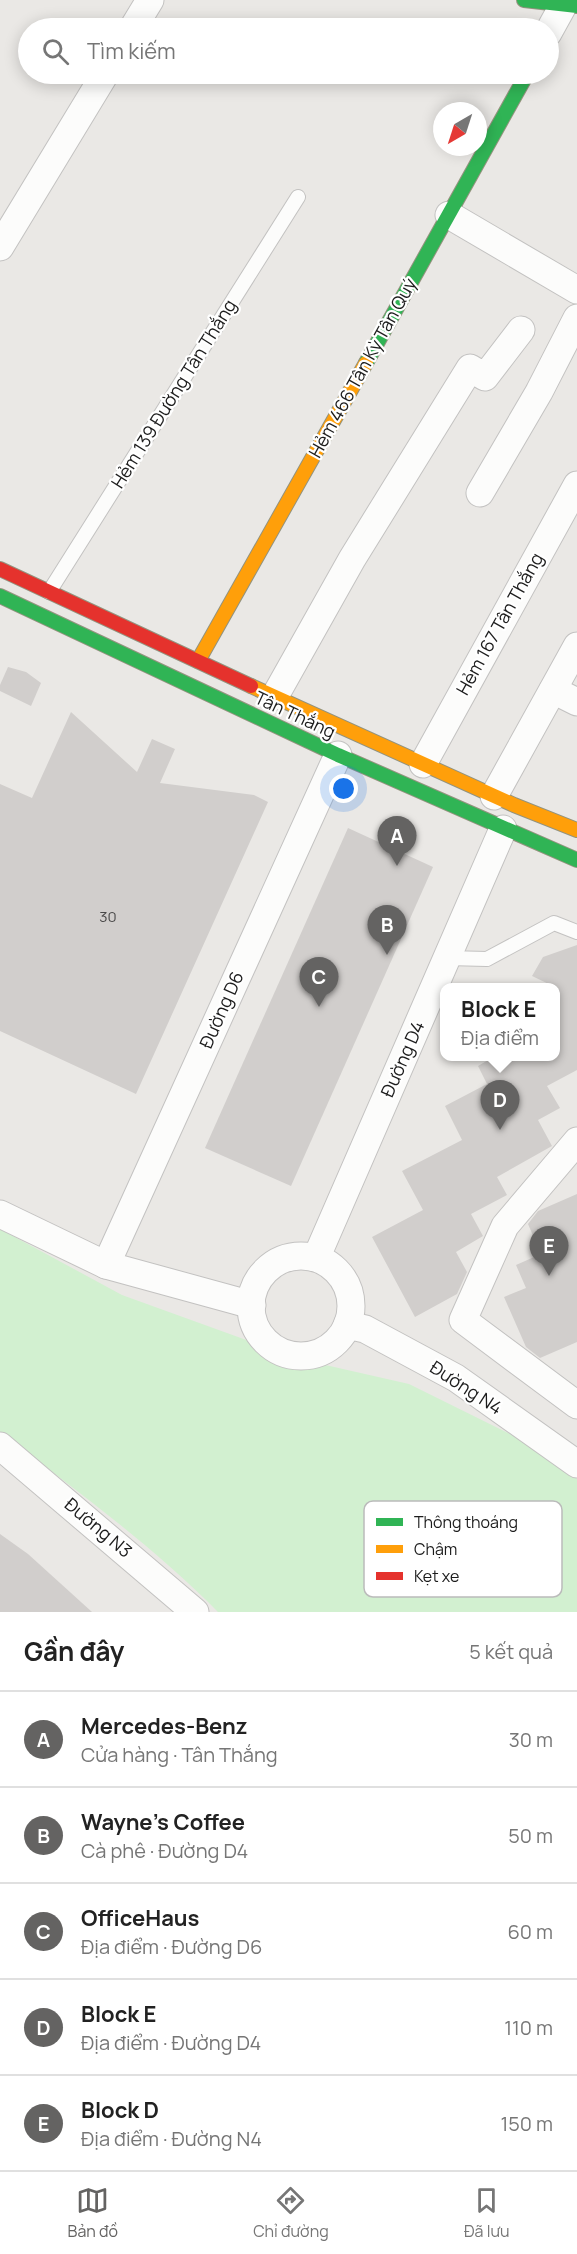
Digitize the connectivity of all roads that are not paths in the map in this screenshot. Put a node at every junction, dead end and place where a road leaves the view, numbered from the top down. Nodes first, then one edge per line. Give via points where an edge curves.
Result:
1 (150, 0) edge
2 (550, 2) edge
3 (139, 18) edge
4 (549, 18) edge
5 (99, 84) edge
6 (521, 84) edge
7 (298, 197) dead end
8 (449, 215) junction
9 (0, 247) edge
10 (577, 290) edge
11 (577, 318) edge
12 (522, 330) dead end
13 (577, 485) edge
14 (480, 493) dead end
15 (0, 569) edge
16 (49, 592) junction
17 (0, 596) edge
18 (577, 646) edge
19 (198, 661) junction
20 (553, 690) junction
21 (275, 696) junction
22 (577, 702) edge
23 (344, 743) junction
24 (417, 776) junction
25 (504, 800) junction
26 (493, 824) junction
27 (577, 830) edge
28 (577, 860) edge
29 (577, 932) edge
30 (447, 958) junction
31 (577, 1141) edge
32 (0, 1214) edge
33 (317, 1256) junction
34 (106, 1264) junction
35 (252, 1305) junction
36 (347, 1325) junction
37 (577, 1406) edge
38 (0, 1446) edge
39 (577, 1464) edge
40 (195, 1612) edge

1 - 3 street
2 - 4 street
5 - 9 street
6 - 8 street, Hẻm 466 Tân Kỳ Tân Quý
7 - 16 lane, Hẻm 139 Đường Tân Thắng
8 - 10 street
8 - 19 street, Hẻm 466 Tân Kỳ Tân Quý
11 - 14 street
12 - 21 street via 485,377 470,368 352,558
13 - 24 street, Hẻm 167 Tân Thắng
15 - 16 street, Tân Thắng
16 - 19 street, Tân Thắng
17 - 23 street, Tân Thắng
18 - 20 street
19 - 21 street, Tân Thắng
20 - 22 street
20 - 25 street
21 - 23 street, Tân Thắng
23 - 24 street, Tân Thắng
23 - 24 street, Tân Thắng
23 - 34 street, Đường D6
24 - 25 street, Tân Thắng
24 - 26 street, Tân Thắng
25 - 26 street
25 - 26 street
25 - 27 street, Tân Thắng
26 - 28 street, Tân Thắng
26 - 30 street, Đường D4
29 - 30 lane via 554,923 487,959
30 - 33 street, Đường D4
31 - 37 street via 505,1226 463,1320
32 - 34 street
33 - 35 street via 280,1260 266,1269 256,1283
33 - 36 street via 342,1276 349,1290 352,1306
34 - 35 street
35 - 36 street via 258,1332 285,1353 316,1354 331,1347
36 - 39 street, Đường N4 via 365,1329 456,1378
38 - 40 street, Đường N3

